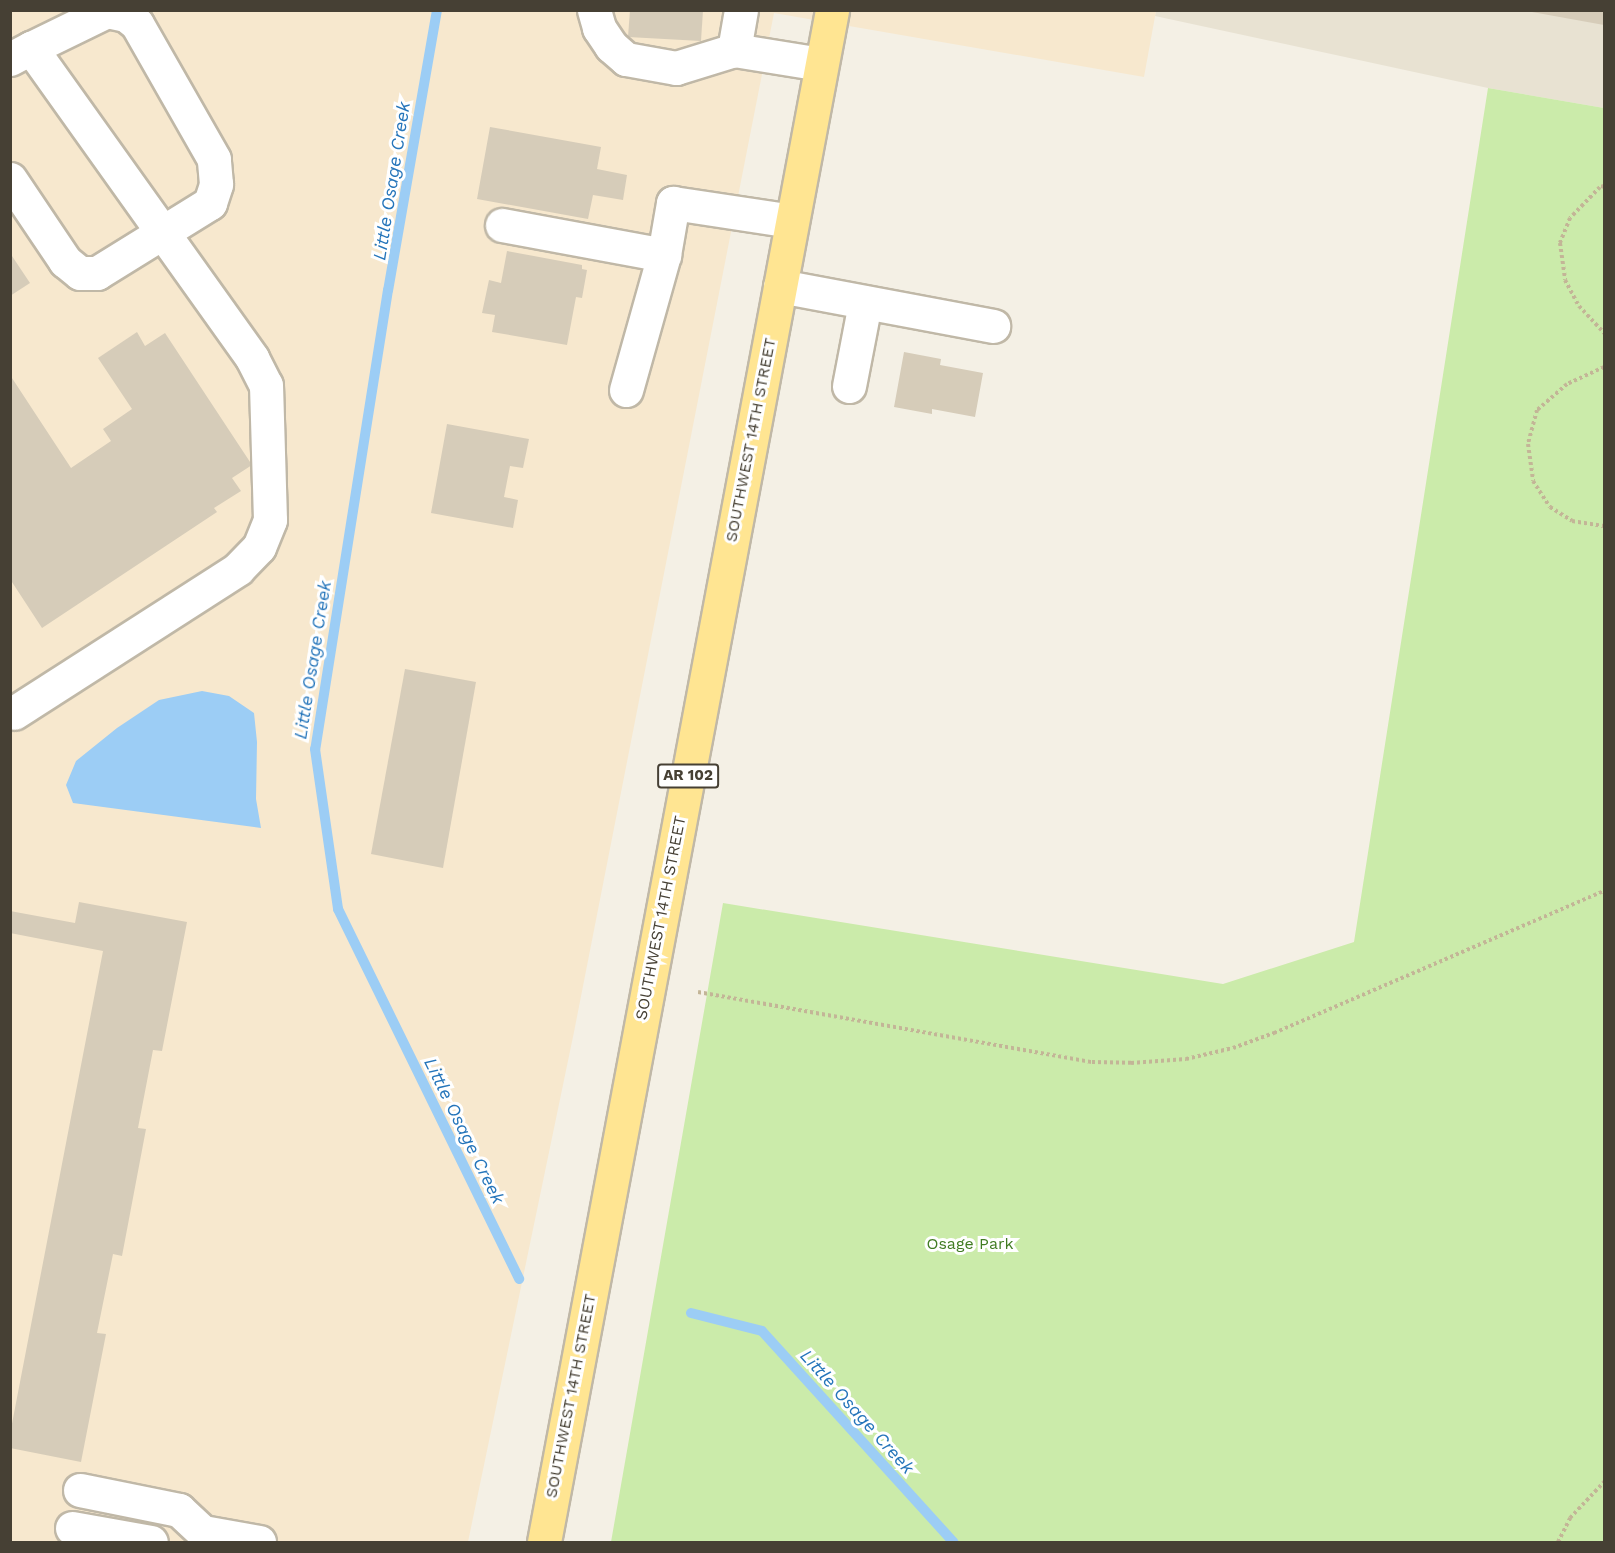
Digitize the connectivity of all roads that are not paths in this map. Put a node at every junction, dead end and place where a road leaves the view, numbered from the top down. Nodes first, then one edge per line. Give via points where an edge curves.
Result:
1 (594, 10) edge
2 (741, 10) edge
3 (831, 10) edge
4 (734, 50) junction
5 (21, 53) edge
6 (821, 64) junction
7 (10, 178) edge
8 (792, 221) junction
9 (502, 225) dead end
10 (162, 232) junction
11 (664, 255) junction
12 (780, 286) junction
13 (865, 303) junction
14 (993, 326) dead end
15 (849, 386) dead end
16 (626, 390) dead end
17 (12, 712) edge
18 (80, 1490) dead end
19 (72, 1528) dead end
20 (193, 1537) edge
21 (151, 1542) edge
22 (259, 1542) edge
23 (544, 1542) edge

1 - 4 lane via 599,28 626,59 676,68
2 - 4 lane
3 - 6 main road, SOUTHWEST 14TH STREET / AR 102
4 - 6 lane
5 - 10 lane
5 - 10 lane via 107,11 126,15 137,24 214,159 216,184 210,203
6 - 8 main road, SOUTHWEST 14TH STREET / AR 102
7 - 10 lane via 64,261 80,273 98,273
8 - 11 lane via 672,203
8 - 12 main road, SOUTHWEST 14TH STREET / AR 102
9 - 11 lane
10 - 17 lane via 252,358 266,385 270,520 259,547 238,569
11 - 16 lane
12 - 13 lane
12 - 23 main road, SOUTHWEST 14TH STREET / AR 102
13 - 14 lane
13 - 15 lane
18 - 20 lane via 179,1510
19 - 21 lane
20 - 22 lane

